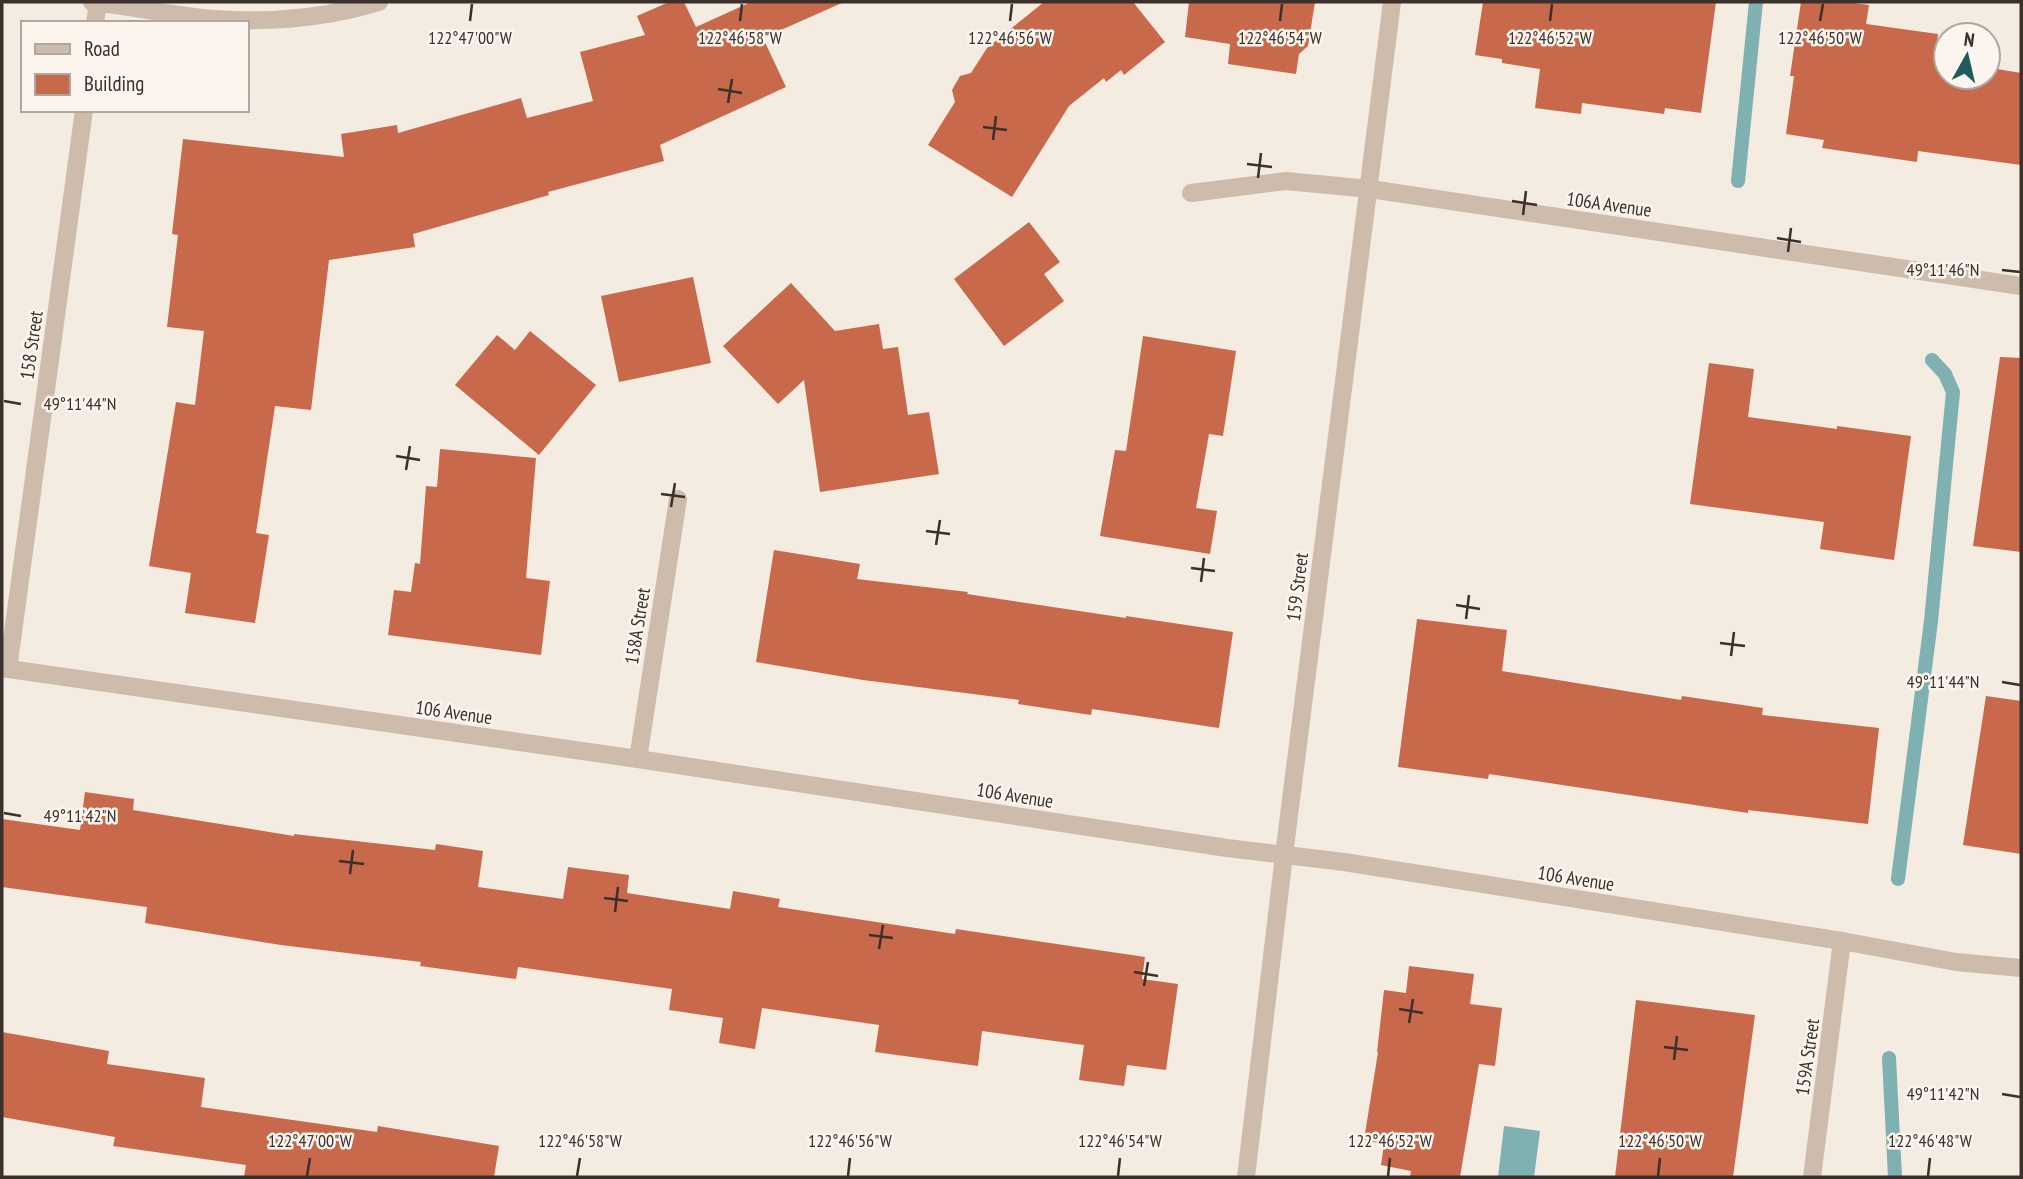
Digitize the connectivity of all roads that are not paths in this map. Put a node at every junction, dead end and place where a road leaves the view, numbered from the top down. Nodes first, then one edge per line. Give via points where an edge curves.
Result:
1 (92, 2) edge
2 (98, 2) edge
3 (379, 2) edge
4 (1392, 2) edge
5 (95, 21) edge
6 (84, 112) edge
7 (1370, 189) junction
8 (1191, 193) dead end
9 (2021, 286) edge
10 (678, 499) dead end
11 (5, 668) edge
12 (638, 759) junction
13 (1284, 855) junction
14 (1842, 941) junction
15 (2021, 968) edge
16 (1246, 1177) edge
17 (1812, 1177) edge

1 - 2 street
2 - 3 street via 246,21
2 - 5 street
4 - 7 street, 159 Street
6 - 11 street, 158 Street
7 - 8 street, 106A Avenue via 1286,181
7 - 9 street, 106A Avenue
7 - 13 street, 159 Street
10 - 12 street, 158A Street
11 - 12 street, 106 Avenue
12 - 13 street, 106 Avenue
13 - 14 street, 106 Avenue
13 - 16 street, 159 Street
14 - 15 street, 106 Avenue via 1956,962
14 - 17 street, 159A Street

